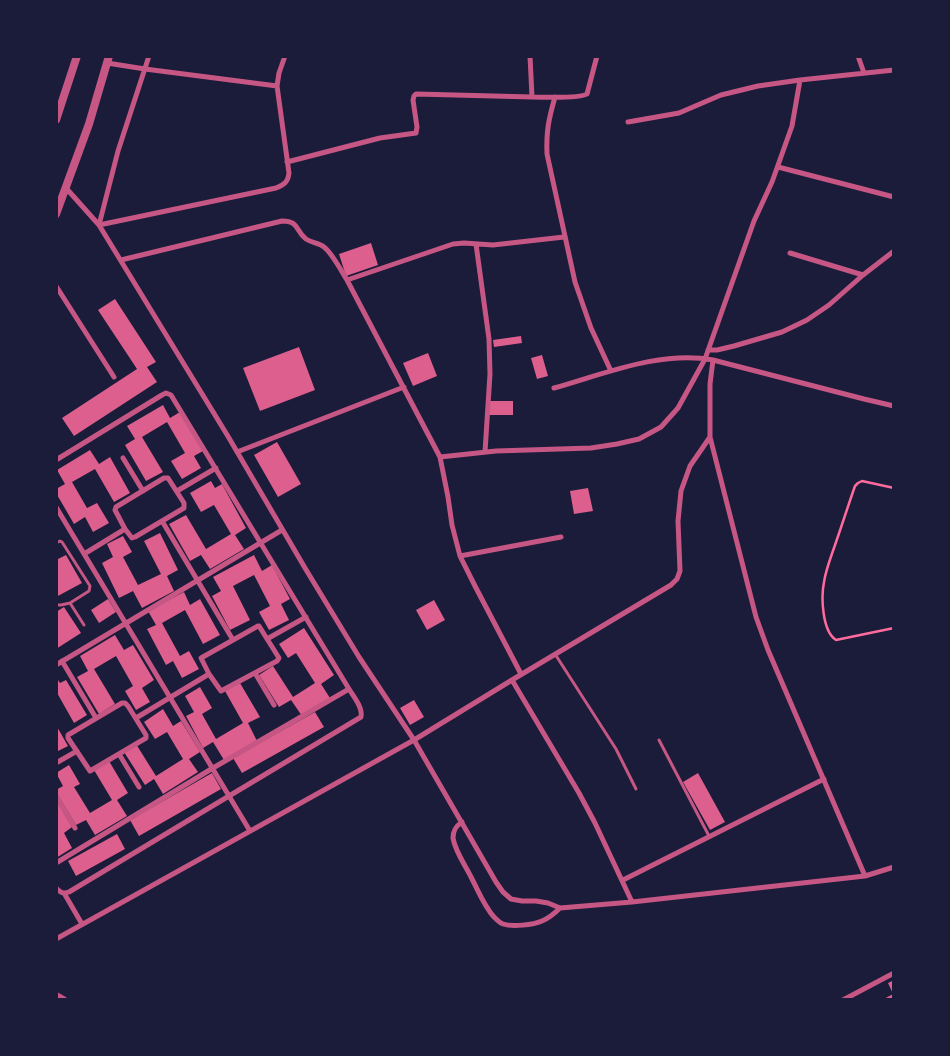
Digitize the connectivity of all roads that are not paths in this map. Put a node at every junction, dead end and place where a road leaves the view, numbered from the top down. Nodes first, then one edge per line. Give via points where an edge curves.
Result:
1 (77, 56) edge
2 (149, 56) edge
3 (285, 56) edge
4 (530, 56) edge
5 (597, 56) edge
6 (858, 56) edge
7 (108, 60) edge
8 (145, 69) junction
9 (894, 70) edge
10 (864, 73) junction
11 (800, 80) junction
12 (277, 86) junction
13 (532, 97) junction
14 (555, 97) junction
15 (56, 120) edge
16 (628, 122) dead end
17 (288, 162) junction
18 (778, 167) junction
19 (66, 188) junction
20 (894, 197) edge
21 (56, 214) edge
22 (99, 225) junction
23 (564, 237) junction
24 (476, 244) junction
25 (894, 251) edge
26 (790, 253) dead end
27 (121, 260) junction
28 (863, 275) junction
29 (348, 280) junction
30 (56, 286) edge
31 (708, 350) junction
32 (705, 359) junction
33 (713, 360) junction
34 (611, 372) junction
35 (114, 377) dead end
36 (404, 387) junction
37 (554, 388) dead end
38 (894, 406) edge
39 (710, 437) junction
40 (237, 452) junction
41 (485, 452) junction
42 (440, 457) junction
43 (123, 458) dead end
44 (56, 460) edge
45 (216, 468) junction
46 (143, 491) junction
47 (177, 491) junction
48 (56, 507) edge
49 (162, 521) junction
50 (125, 529) junction
51 (282, 530) junction
52 (561, 537) dead end
53 (260, 542) junction
54 (56, 544) edge
55 (84, 554) junction
56 (460, 556) junction
57 (198, 579) junction
58 (70, 603) junction
59 (56, 604) edge
60 (306, 617) junction
61 (125, 623) junction
62 (84, 625) dead end
63 (267, 639) junction
64 (233, 640) junction
65 (555, 654) junction
66 (62, 661) junction
67 (56, 665) edge
68 (255, 673) junction
69 (209, 674) junction
70 (522, 674) junction
71 (512, 680) junction
72 (349, 689) junction
73 (170, 698) junction
74 (274, 705) dead end
75 (96, 718) junction
76 (136, 718) junction
77 (414, 740) junction
78 (660, 740) dead end
79 (77, 751) junction
80 (119, 754) junction
81 (56, 763) edge
82 (213, 768) junction
83 (824, 780) junction
84 (139, 787) dead end
85 (636, 789) dead end
86 (56, 796) edge
87 (229, 796) junction
88 (462, 822) junction
89 (75, 828) dead end
90 (250, 831) junction
91 (709, 837) junction
92 (56, 863) edge
93 (894, 867) edge
94 (865, 876) junction
95 (622, 880) junction
96 (56, 888) edge
97 (64, 894) junction
98 (632, 902) junction
99 (560, 908) junction
100 (82, 924) junction
101 (56, 939) edge
102 (894, 973) edge
103 (56, 996) edge
104 (63, 1000) edge
105 (843, 1000) edge

1 - 15 street
2 - 8 street
3 - 12 street
4 - 13 street
5 - 14 street via 587,94 582,97
6 - 10 street
7 - 8 street
7 - 19 street
8 - 12 street
8 - 22 street via 118,151
9 - 10 street
10 - 11 street
11 - 16 street via 737,90 679,114
11 - 18 street via 792,126
12 - 17 street
13 - 14 street
13 - 17 street via 416,94 413,100 416,133 380,138
14 - 23 street via 546,134 547,154
17 - 22 street via 288,179 276,188
18 - 20 street
18 - 31 street via 754,222
19 - 21 street
19 - 22 street
22 - 27 street
23 - 24 street
23 - 34 street via 591,328
24 - 29 street via 443,247
24 - 41 street via 489,338
25 - 28 street
26 - 28 street
27 - 29 street via 287,221 293,223 307,240 326,248
27 - 40 street
28 - 31 street via 807,320 782,332
29 - 36 street
30 - 35 street
31 - 32 street
32 - 33 street
32 - 34 street via 646,361
32 - 41 street via 678,408 661,427 639,438 591,448
33 - 38 street
33 - 39 street
34 - 37 street
36 - 40 street
36 - 42 street
39 - 65 street via 690,466 681,491 678,521 680,571 677,579
39 - 83 street via 756,617
40 - 51 street
41 - 42 street
42 - 56 street
43 - 46 street
44 - 45 street via 166,393 176,402
45 - 47 street
45 - 53 street
46 - 47 street via 166,477
46 - 50 street via 115,508
47 - 49 street via 184,508
48 - 55 street
49 - 50 street via 132,538
49 - 57 street
50 - 55 street
51 - 53 street
51 - 77 street
52 - 56 street
53 - 57 street
53 - 60 street
54 - 58 lane via 64,544 90,586 89,591
55 - 61 street
56 - 70 street
57 - 61 street
57 - 64 street
58 - 59 lane
58 - 62 lane
60 - 63 street
60 - 72 street
61 - 66 street
61 - 73 street
63 - 64 street via 258,626
63 - 68 street via 279,660
64 - 69 street via 201,658
65 - 70 street
65 - 85 lane via 616,749
66 - 67 street
66 - 75 street
68 - 69 street via 221,692
68 - 74 street
69 - 73 street
70 - 71 street
71 - 77 street
71 - 95 street via 579,793
72 - 82 street
72 - 87 street via 361,717
73 - 76 street
73 - 82 street
75 - 76 street via 122,703 126,703
75 - 79 street via 68,735
76 - 80 street via 146,738
77 - 88 street
77 - 90 street
78 - 91 lane
79 - 80 street via 90,771
79 - 81 street
80 - 84 street
82 - 87 street
82 - 92 street
83 - 91 street
83 - 94 street
86 - 89 street
87 - 90 street
87 - 97 street
88 - 99 street via 503,892 511,899 548,903
88 - 99 street via 454,829 456,848 494,917 502,924 530,924 541,922
90 - 100 street
91 - 95 street
93 - 94 street
94 - 98 street
95 - 98 street
96 - 97 street
97 - 100 street
98 - 99 street
100 - 101 street
102 - 105 street
103 - 104 street

